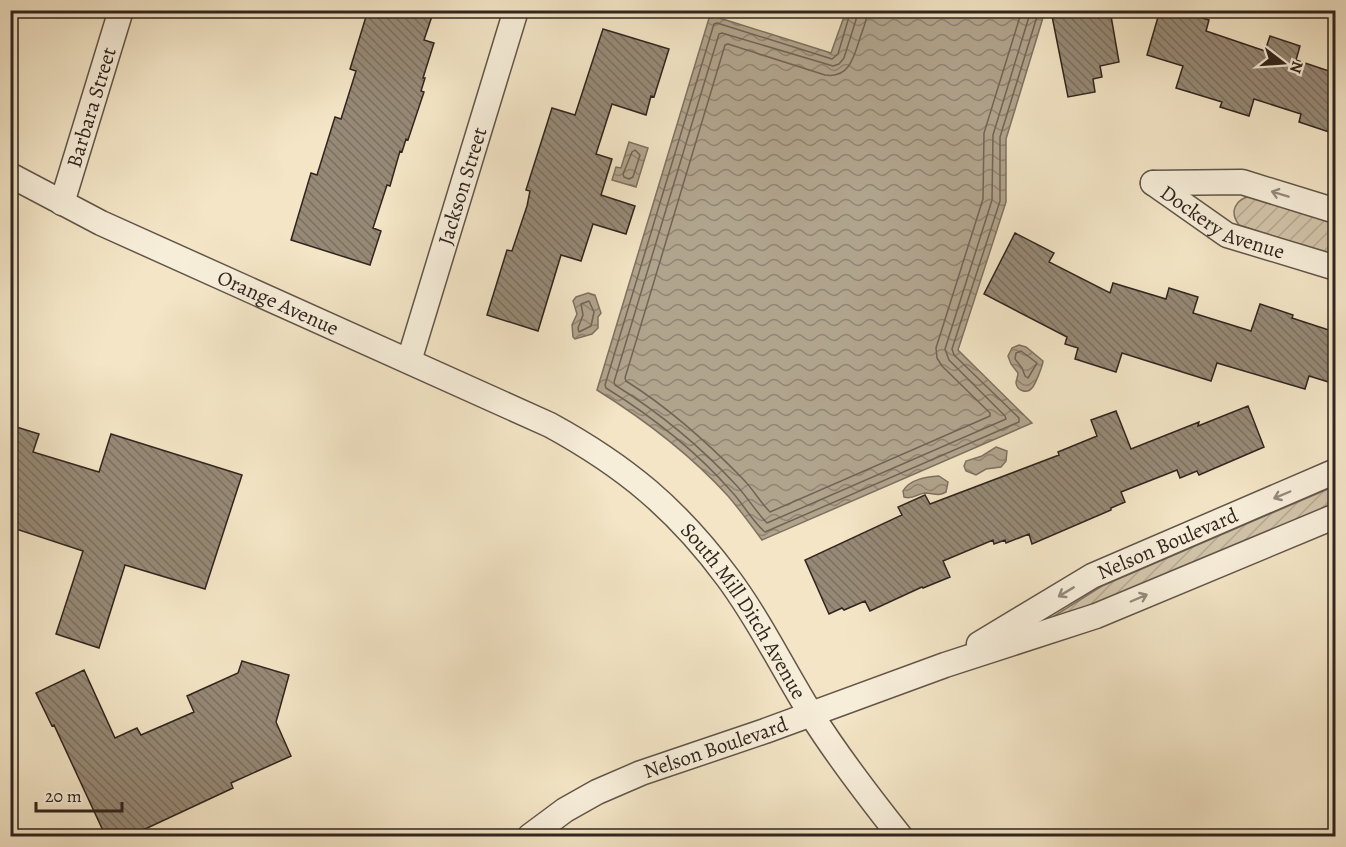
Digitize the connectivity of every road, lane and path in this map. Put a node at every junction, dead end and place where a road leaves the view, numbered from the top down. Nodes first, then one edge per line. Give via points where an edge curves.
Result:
1 (121, 10) edge
2 (516, 10) edge
3 (10, 174) edge
4 (62, 203) junction
5 (1335, 211) edge
6 (1335, 268) edge
7 (409, 362) junction
8 (550, 425) joint
9 (1335, 471) edge
10 (1335, 516) edge
11 (945, 665) junction
12 (812, 715) junction
13 (530, 837) edge
14 (900, 837) edge

1 - 4 street, Barbara Street
2 - 7 street, Jackson Street
3 - 4 street, Orange Avenue
4 - 7 street, Orange Avenue
5 -> 6 street, Dockery Avenue via 1242,182 1153,183 1227,235
7 - 8 street, Orange Avenue
8 - 12 street, South Mill Ditch Avenue via 627,472 710,554 744,602
9 -> 11 street, Nelson Boulevard via 1092,576
11 -> 10 street, Nelson Boulevard via 1096,616
11 - 12 street, Nelson Boulevard
12 - 13 street, Nelson Boulevard via 640,773 565,810
12 - 14 street, South Mill Ditch Avenue

